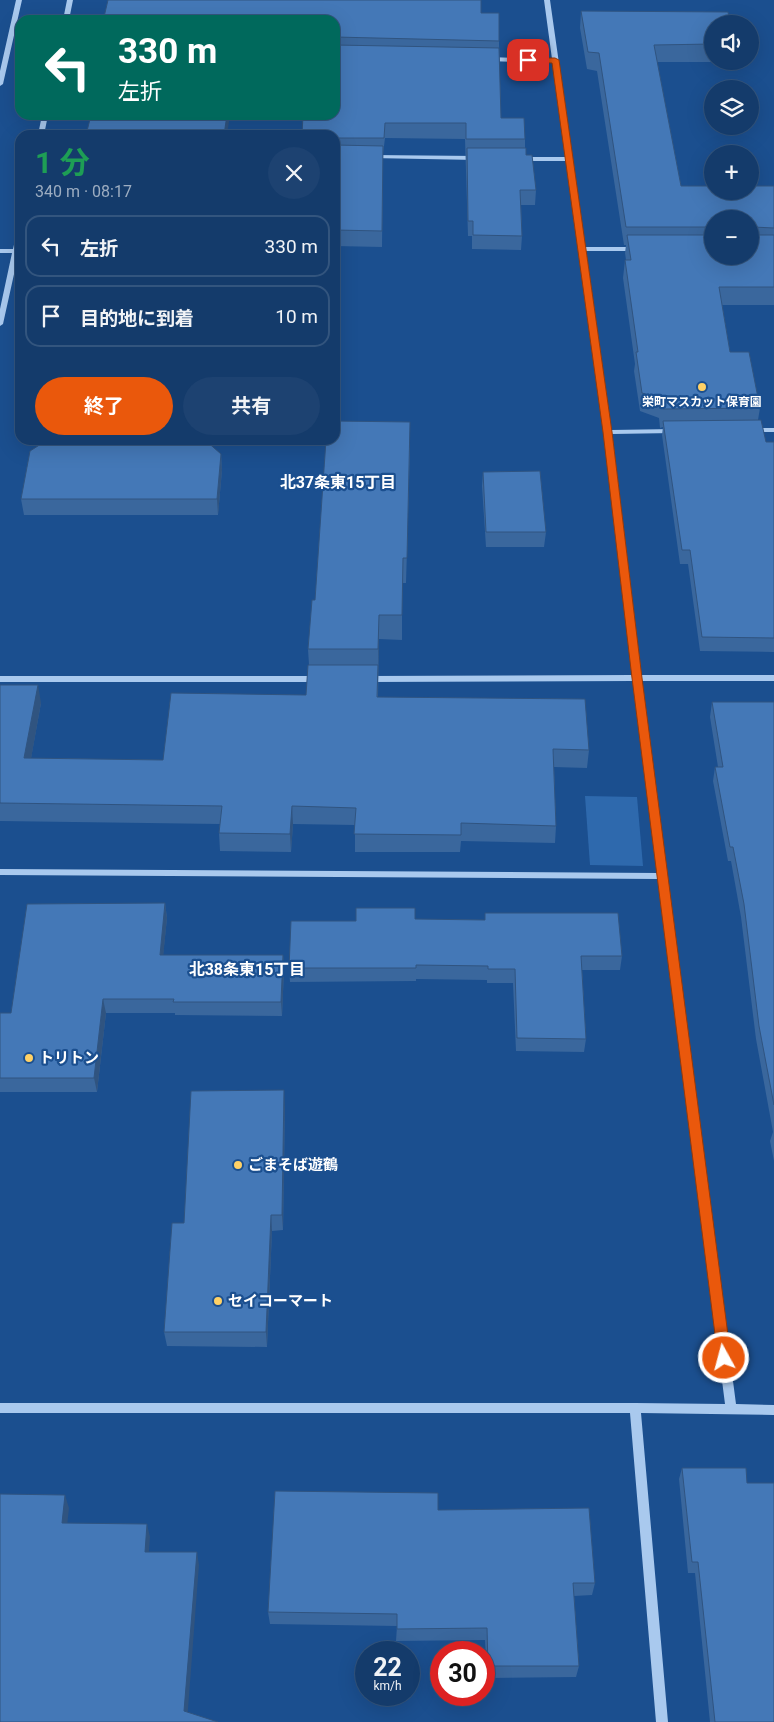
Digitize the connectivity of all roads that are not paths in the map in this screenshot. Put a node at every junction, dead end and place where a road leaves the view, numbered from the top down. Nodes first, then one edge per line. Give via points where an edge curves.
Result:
1 (19, 0) edge
2 (70, 0) edge
3 (547, 0) edge
4 (16, 15) edge
5 (67, 15) edge
6 (15, 18) edge
7 (480, 59) edge
8 (555, 60) junction
9 (0, 84) edge
10 (364, 157) edge
11 (481, 158) edge
12 (510, 158) edge
13 (569, 159) junction
14 (581, 249) junction
15 (645, 249) edge
16 (0, 251) edge
17 (15, 251) edge
18 (15, 256) edge
19 (0, 324) edge
20 (744, 430) edge
21 (774, 430) edge
22 (685, 431) edge
23 (608, 432) junction
24 (637, 678) junction
25 (774, 678) edge
26 (0, 679) edge
27 (330, 679) edge
28 (360, 679) edge
29 (0, 872) edge
30 (662, 876) junction
31 (0, 1408) edge
32 (635, 1408) junction
33 (730, 1410) junction
34 (774, 1410) edge
35 (662, 1722) edge

1 - 4 street
2 - 5 street
3 - 8 street
6 - 9 street
7 - 8 street
8 - 13 street
10 - 11 street
12 - 13 street
13 - 14 street
14 - 15 street
14 - 23 street
16 - 17 street
18 - 19 street
20 - 21 street
22 - 23 street
23 - 24 street
24 - 25 street
24 - 28 street
24 - 30 street
26 - 27 street
29 - 30 street
30 - 33 street
31 - 32 street
32 - 33 street
32 - 35 street
33 - 34 street

